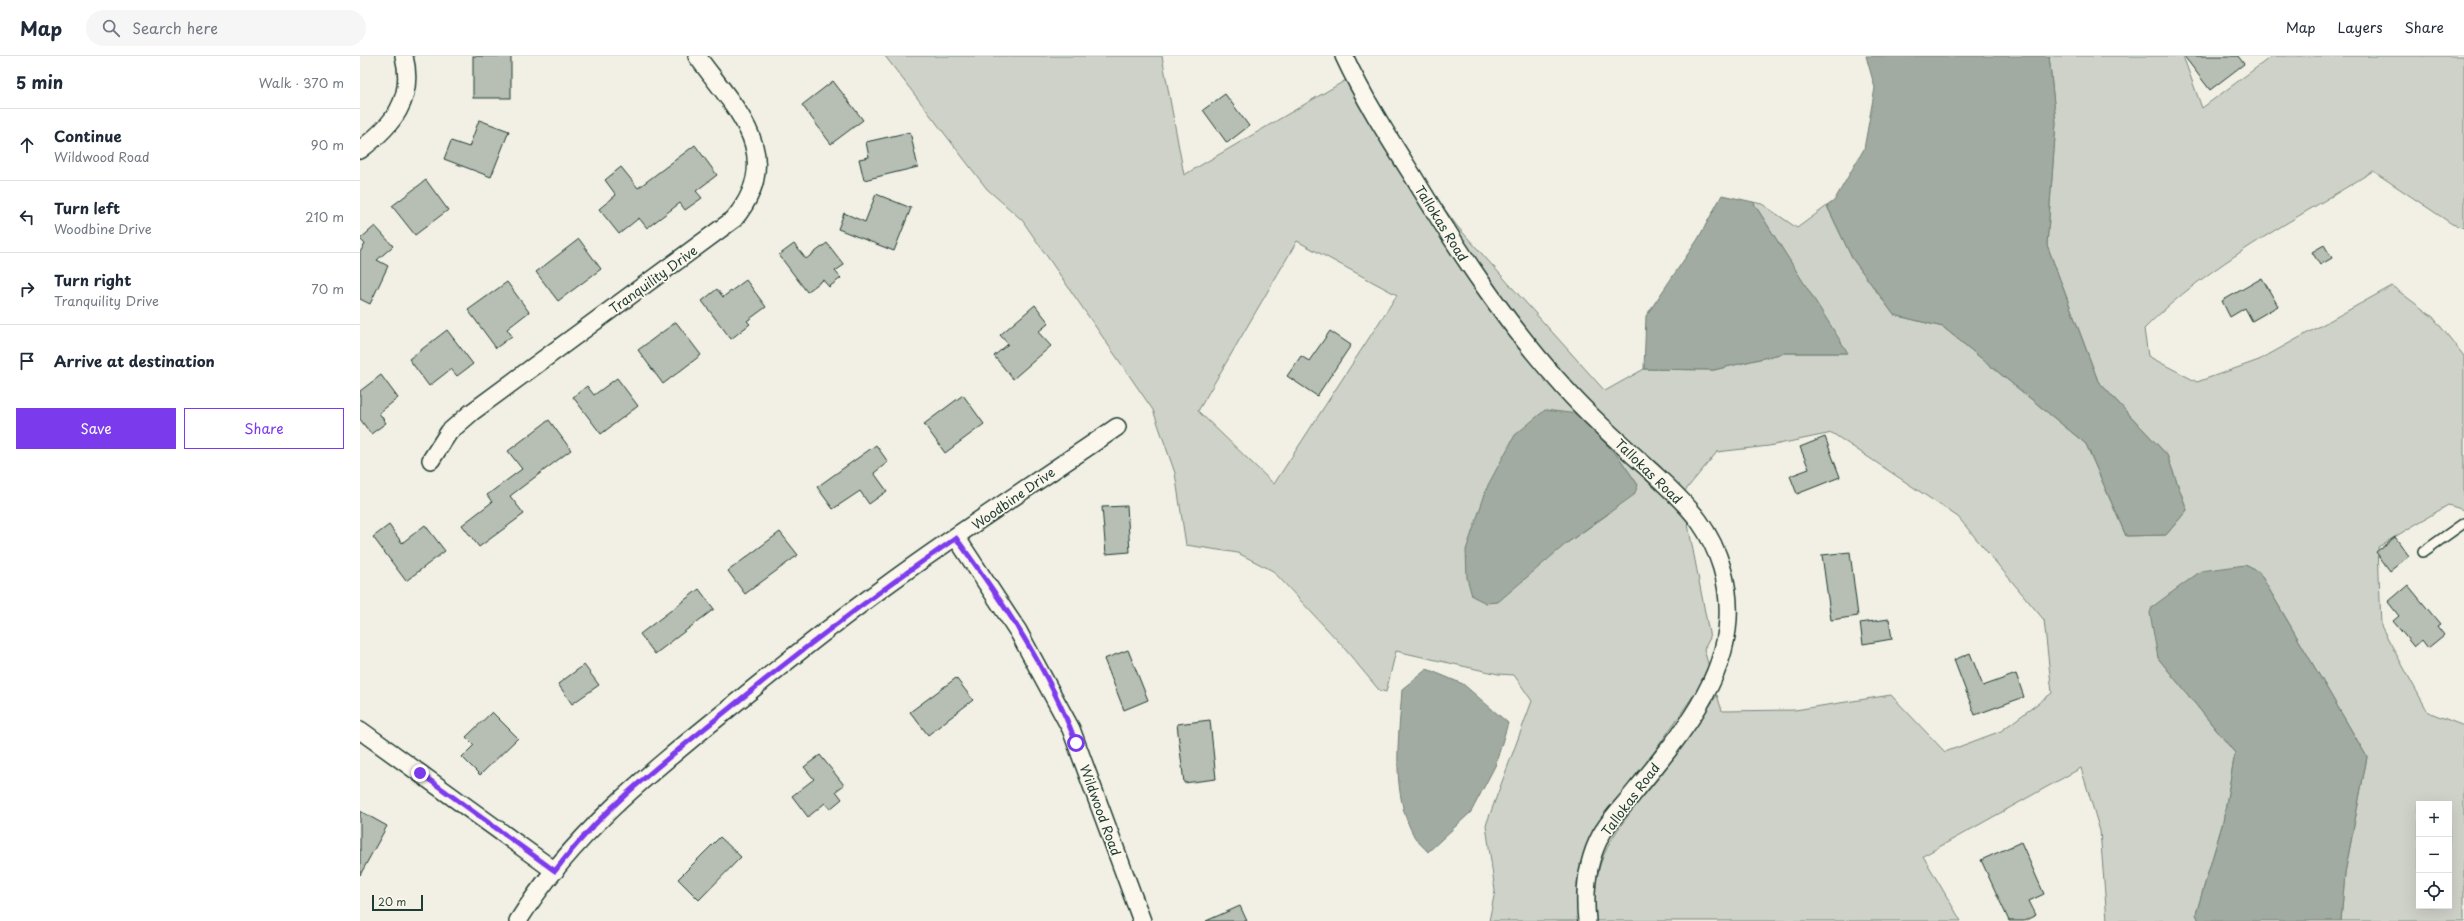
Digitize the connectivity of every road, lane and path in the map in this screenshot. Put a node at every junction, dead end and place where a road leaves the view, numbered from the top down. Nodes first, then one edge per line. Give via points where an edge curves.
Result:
1 (404, 56) edge
2 (697, 56) edge
3 (1344, 56) edge
4 (360, 150) edge
5 (1117, 427) dead end
6 (431, 460) dead end
7 (2464, 523) edge
8 (956, 538) junction
9 (2423, 552) dead end
10 (360, 730) edge
11 (555, 871) junction
12 (518, 921) edge
13 (1142, 921) edge
14 (1586, 921) edge

1 - 4 street via 407,82 396,116 383,132
2 - 6 street, Tranquility Drive via 746,123 754,140 758,158 757,174 746,205 734,219 472,412 449,432
3 - 14 street, Tallokas Road via 1368,104 1478,278 1563,388 1698,519 1723,570 1728,618 1724,647 1716,675 1710,689 1657,764 1601,835 1590,864 1586,886
5 - 8 street, Woodbine Drive
7 - 9 lane
8 - 11 street, Woodbine Drive via 884,587 766,678 644,778 593,826
8 - 13 street, Wildwood Road via 1018,630 1071,729
10 - 11 street
11 - 12 street, Woodbine Drive

